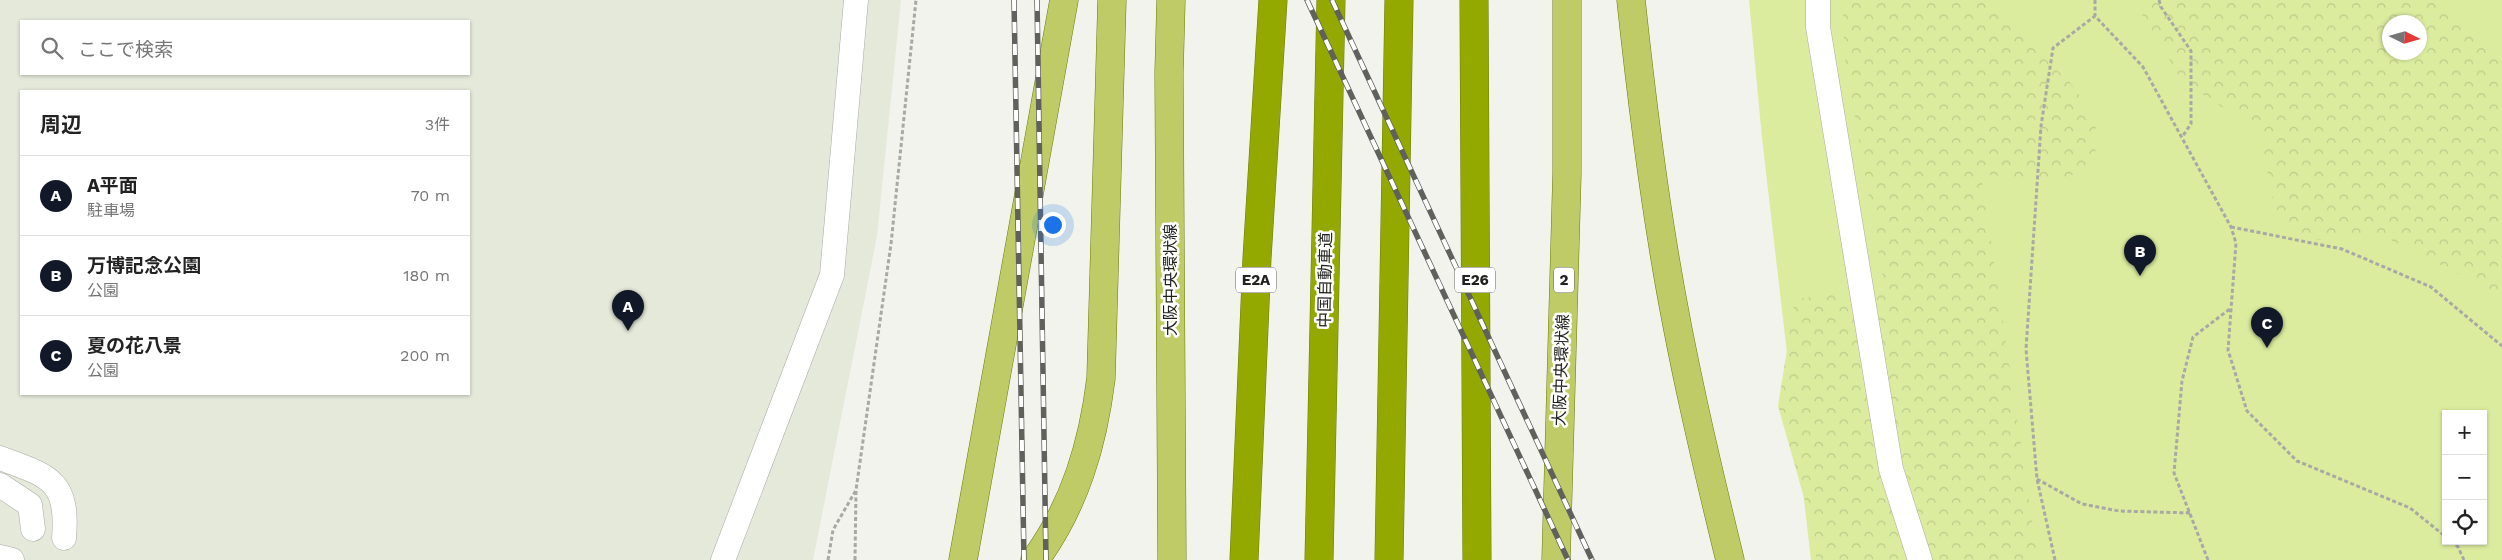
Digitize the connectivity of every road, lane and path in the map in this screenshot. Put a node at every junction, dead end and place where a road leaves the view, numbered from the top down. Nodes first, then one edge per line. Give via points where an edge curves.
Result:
1 (856, 0) edge
2 (916, 0) edge
3 (1064, 0) edge
4 (1112, 0) edge
5 (1171, 0) edge
6 (1273, 0) edge
7 (1331, 0) edge
8 (1399, 0) edge
9 (1474, 0) edge
10 (1567, 0) edge
11 (1631, 0) edge
12 (1818, 0) edge
13 (2095, 0) edge
14 (2159, 0) edge
15 (2095, 16) junction
16 (2182, 137) junction
17 (2231, 227) junction
18 (2231, 307) junction
19 (2502, 346) edge
20 (0, 458) edge
21 (2037, 479) junction
22 (0, 484) edge
23 (856, 490) junction
24 (2191, 513) junction
25 (33, 529) dead end
26 (2442, 534) edge
27 (64, 538) dead end
28 (2456, 545) edge
29 (0, 557) edge
30 (12, 560) edge
31 (723, 560) edge
32 (828, 560) edge
33 (854, 560) edge
34 (963, 560) edge
35 (1035, 560) edge
36 (1172, 560) edge
37 (1244, 560) edge
38 (1319, 560) edge
39 (1389, 560) edge
40 (1477, 560) edge
41 (1556, 560) edge
42 (1730, 560) edge
43 (1920, 560) edge
44 (2055, 560) edge
45 (2208, 560) edge
46 (2464, 560) edge

1 - 31 lane via 832,275
2 - 23 path via 891,244
3 - 34 main road
4 - 35 main road via 1101,378 1096,420 1071,498 1052,537
5 - 36 main road, 大阪中央環状線
6 - 37 highway, E2A via 1256,258
7 - 38 highway, 中国自動車道
8 - 39 highway
9 - 40 highway, E26
10 - 41 main road, 大阪中央環状線 / 2 via 1567,173
11 - 42 main road via 1641,101 1664,253 1698,428
12 - 43 lane via 1818,27 1891,469
13 - 15 path
14 - 16 path via 2191,51 2191,124
15 - 16 path via 2143,67
15 - 21 path via 2053,48 2041,126 2026,349
16 - 17 path
17 - 18 path via 2236,243
17 - 19 path via 2342,249 2413,279 2431,287
18 - 24 path via 2193,337 2182,381 2174,473
18 - 26 path via 2228,350 2247,411 2297,461 2410,508
20 - 27 lane via 39,472 57,486 66,513
21 - 24 path via 2082,504 2119,511
21 - 44 path
22 - 25 lane via 30,505
23 - 32 path via 833,530
23 - 33 path
24 - 45 path
28 - 46 path
29 - 30 lane

